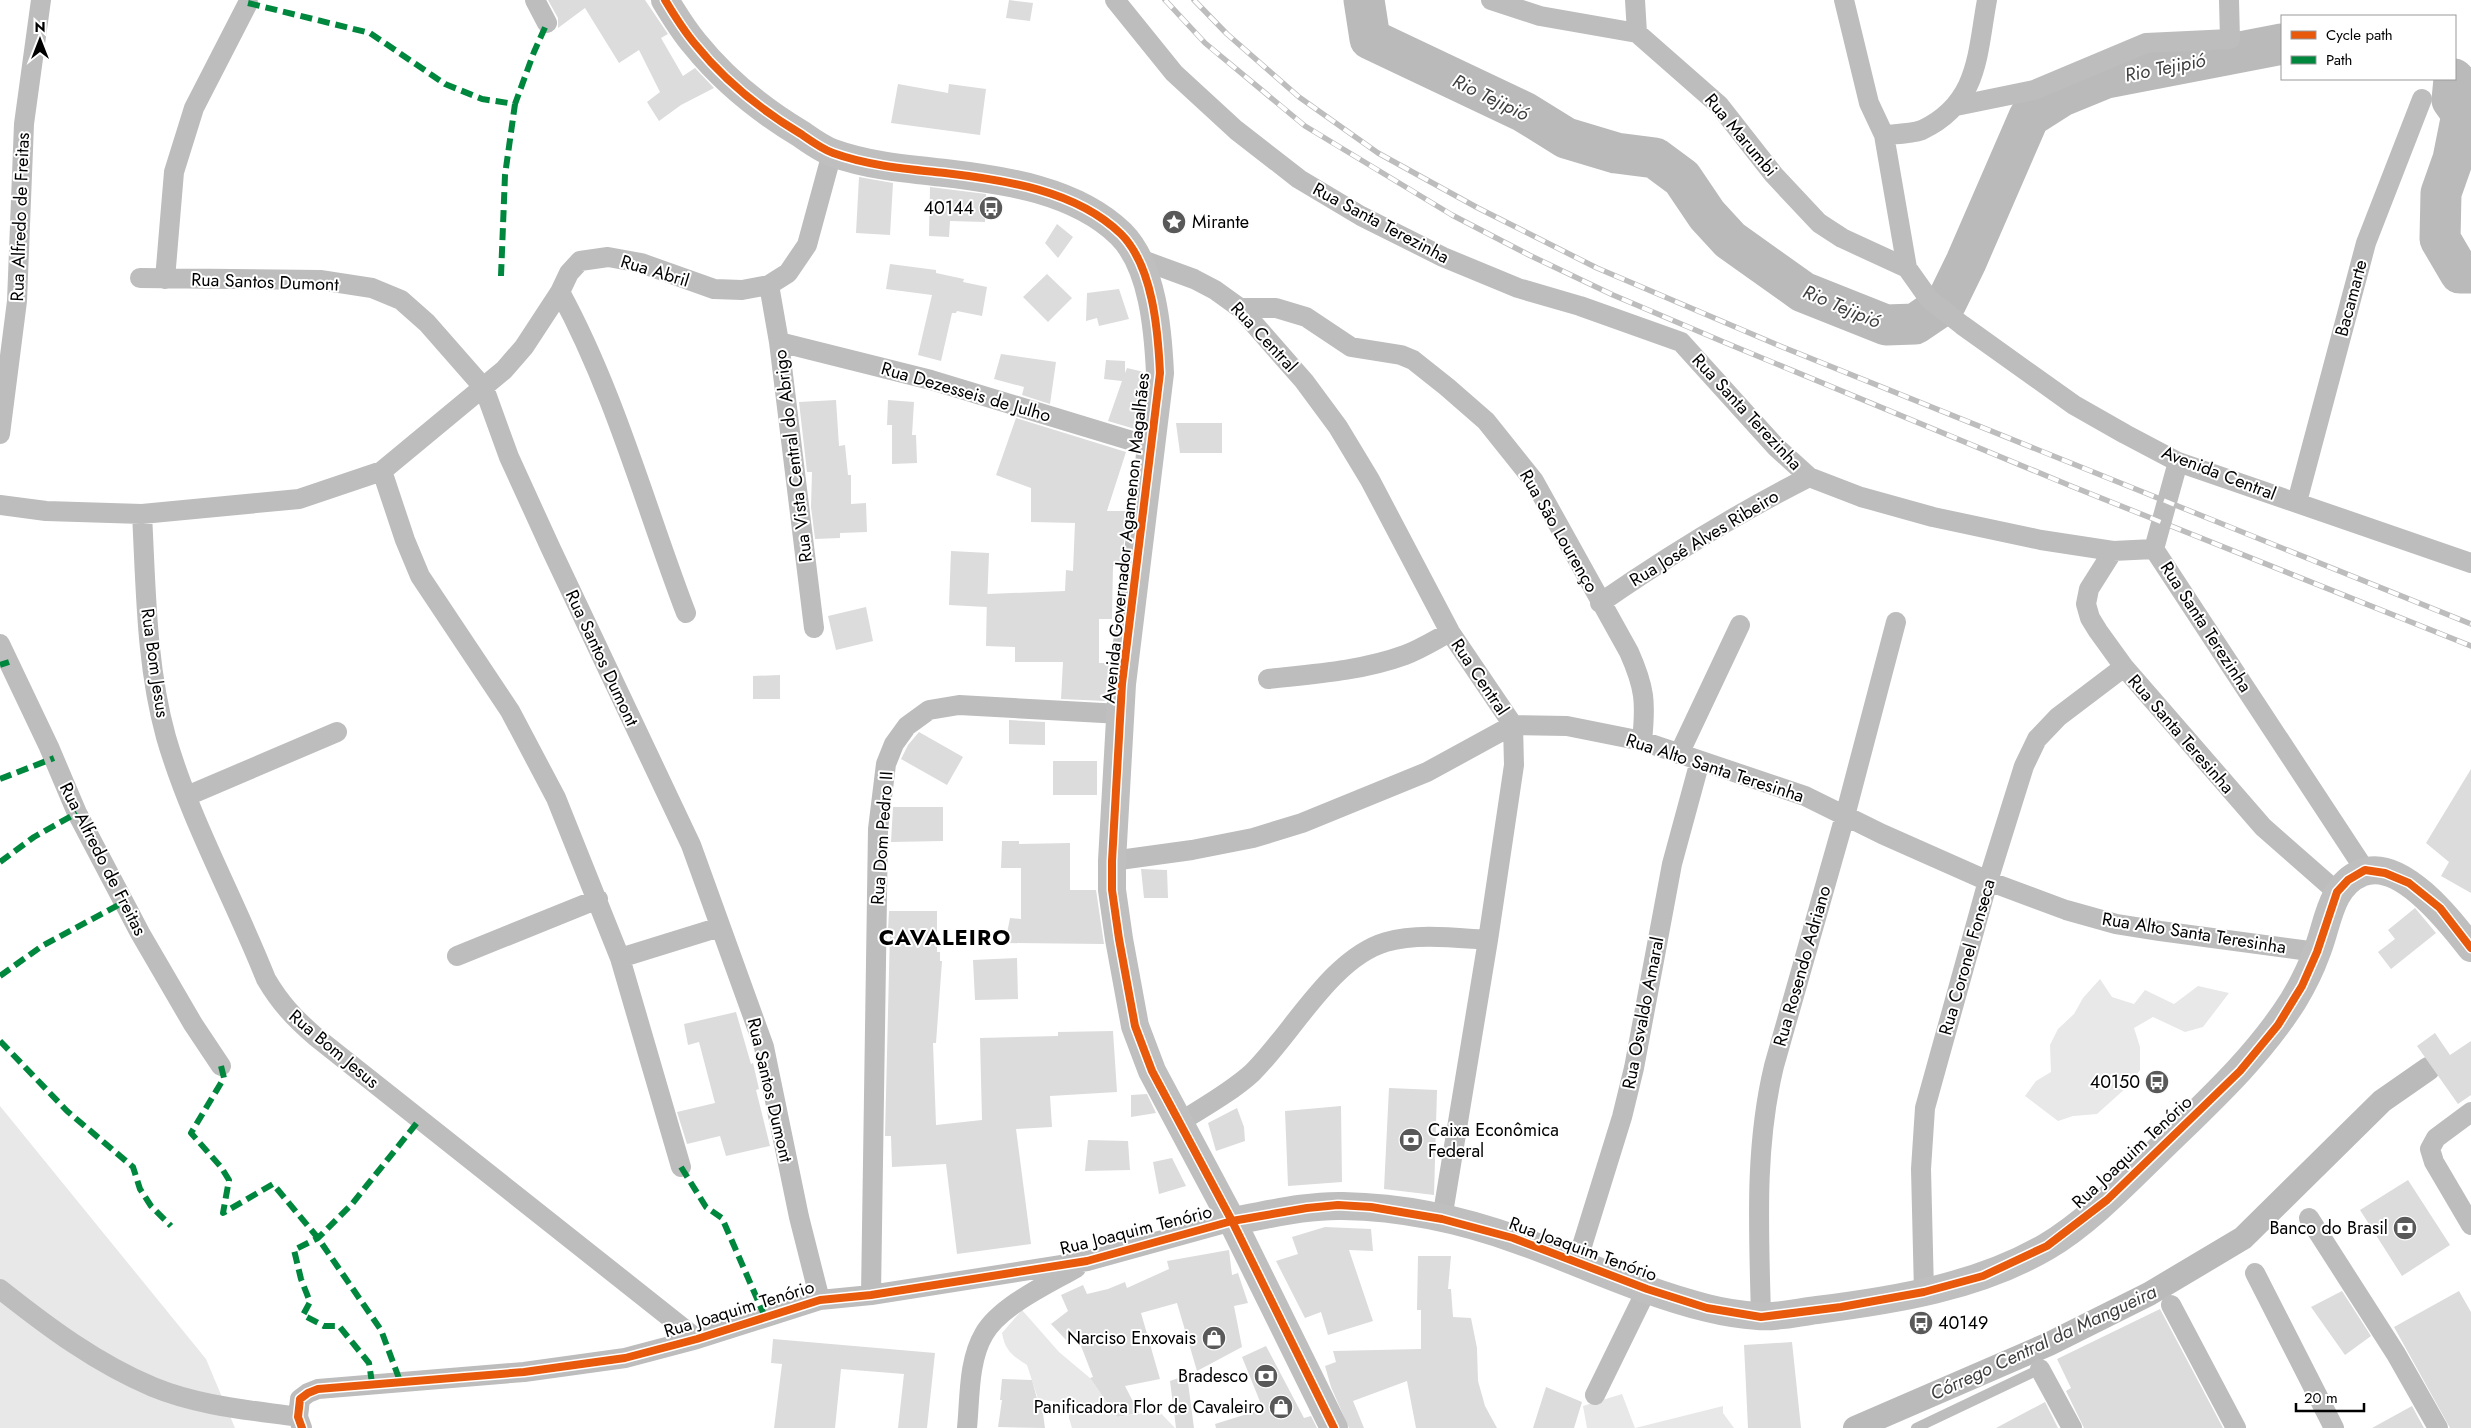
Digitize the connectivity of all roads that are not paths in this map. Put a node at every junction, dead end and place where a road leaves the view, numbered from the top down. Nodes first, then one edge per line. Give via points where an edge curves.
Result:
1 (41, 0) edge
2 (535, 0) edge
3 (665, 0) edge
4 (1115, 0) edge
5 (1491, 0) edge
6 (1634, 0) edge
7 (1844, 0) edge
8 (1987, 0) edge
9 (2228, 0) edge
10 (248, 3) dead end
11 (547, 23) dead end
12 (1637, 33) junction
13 (2422, 99) dead end
14 (1956, 106) junction
15 (1884, 135) junction
16 (832, 153) junction
17 (1137, 258) junction
18 (1908, 268) junction
19 (140, 278) dead end
20 (165, 279) junction
21 (769, 285) junction
22 (560, 292) junction
23 (1240, 308) junction
24 (779, 342) junction
25 (484, 388) junction
26 (0, 434) edge
27 (1152, 447) junction
28 (2178, 462) junction
29 (382, 470) junction
30 (1809, 477) junction
31 (2297, 502) junction
32 (0, 504) edge
33 (142, 514) junction
34 (2154, 548) junction
35 (2113, 551) junction
36 (2471, 563) edge
37 (1600, 602) junction
38 (686, 613) dead end
39 (1896, 622) dead end
40 (1740, 625) dead end
41 (814, 628) dead end
42 (1450, 632) junction
43 (0, 644) edge
44 (2124, 667) junction
45 (1268, 679) dead end
46 (1121, 714) junction
47 (1513, 725) junction
48 (337, 732) dead end
49 (1642, 741) junction
50 (1680, 754) junction
51 (1700, 761) junction
52 (187, 796) junction
53 (1845, 816) junction
54 (1112, 860) junction
55 (2365, 870) junction
56 (1988, 881) junction
57 (2337, 892) junction
58 (598, 899) junction
59 (720, 927) junction
60 (1488, 940) junction
61 (2471, 948) edge
62 (2317, 952) junction
63 (457, 956) dead end
64 (620, 958) junction
65 (221, 1066) dead end
66 (2471, 1112) edge
67 (1180, 1122) junction
68 (681, 1167) dead end
69 (2309, 1218) dead end
70 (1442, 1219) junction
71 (1232, 1221) junction
72 (2471, 1225) edge
73 (1087, 1261) junction
74 (1577, 1262) junction
75 (2255, 1273) dead end
76 (0, 1289) edge
77 (1647, 1289) junction
78 (1924, 1292) junction
79 (871, 1295) junction
80 (820, 1300) junction
81 (2170, 1305) dead end
82 (1761, 1317) junction
83 (697, 1339) junction
84 (2040, 1369) joint
85 (1595, 1395) dead end
86 (300, 1415) edge
87 (967, 1428) edge
88 (1334, 1428) edge
89 (1916, 1428) edge
90 (2072, 1428) edge
91 (2236, 1428) edge
92 (2334, 1428) edge
93 (2438, 1428) edge

1 - 26 street, Rua Alfredo de Freitas via 24,124 17,301
2 - 11 street
3 - 16 main road, Avenida Governador Agamenon Magalhães via 694,44 733,85 782,123
4 - 30 street, Rua Santa Terezinha via 1174,74 1236,130 1300,179 1362,216 1443,257 1518,288 1681,342 1776,447
5 - 12 street via 1540,16
6 - 12 street
7 - 15 street via 1869,104
8 - 14 street via 1975,67
9 - 14 street via 2230,39 2146,44 2034,90
10 - 20 street via 194,108 174,172
12 - 18 street, Rua Marumbi via 1719,105 1774,175 1819,223 1842,238
13 - 31 street, Bacamarte via 2366,243
14 - 15 street via 1920,130
15 - 18 street
16 - 17 main road, Avenida Governador Agamenon Magalhães via 901,168 1011,183 1056,195 1102,219 1122,235
16 - 21 street via 806,245 788,273
17 - 23 street, Rua Central via 1194,279
17 - 27 main road, Avenida Governador Agamenon Magalhães via 1151,293 1158,330 1160,374
18 - 28 street, Avenida Central via 1930,299 1962,325 2074,405
19 - 20 street, Rua Santos Dumont
20 - 25 street, Rua Santos Dumont via 320,280 372,288 402,300
21 - 22 street, Rua Abril via 742,290 714,290 641,263 608,257 580,261 569,273
21 - 24 street, Rua Vista Central do Abrigo
22 - 25 street, Rua Abril via 524,347
22 - 38 street via 582,332 629,449 653,526
23 - 37 street, Rua São Lourenço via 1276,308 1306,317 1351,347 1402,355 1441,381 1486,421 1534,481
23 - 42 street, Rua Central via 1304,381 1338,427 1370,480
24 - 27 street, Rua Dezesseis de Julho via 931,380
24 - 41 street, Rua Vista Central do Abrigo
25 - 29 street, Rua Abril
25 - 59 street, Rua Santos Dumont via 510,458 547,541 691,845
27 - 46 main road, Avenida Governador Agamenon Magalhães
28 - 31 street, Avenida Central
28 - 34 street
29 - 33 street, Rua Abril via 299,499
29 - 58 street via 420,576 510,711 535,755
30 - 35 street, Rua Santa Terezinha via 1861,497 1933,517 2041,540
30 - 37 street, Rua José Alves Ribeiro via 1754,505
31 - 36 street, Avenida Central
32 - 33 street, Rua Abril via 46,511
33 - 52 street, Rua Bom Jesus via 153,671 166,737
34 - 35 street, Rua Santa Terezinha
34 - 55 street, Rua Santa Terezinha
35 - 44 street, Rua Santa Teresinha via 2089,589 2086,604 2090,618
37 - 49 street, Rua São Lourenço via 1641,677 1646,700
39 - 53 street, Rua Rosendo Adriano
40 - 50 street
42 - 45 street via 1406,655 1376,664
42 - 47 street, Rua Central
43 - 65 street, Rua Alfredo de Freitas via 78,813 140,933
44 - 56 street, Rua Coronel Fonseca via 2058,717 2038,739 2024,766
44 - 57 street, Rua Santa Teresinha via 2263,827
46 - 54 main road, Avenida Governador Agamenon Magalhães
46 - 79 street, Rua Dom Pedro II via 959,705 930,710 907,726 894,744 886,764 878,829
47 - 49 street, Rua Alto Santa Teresinha via 1567,726
47 - 54 street, Rua Alto Santa Teresinha via 1427,772 1302,823 1253,838
47 - 60 street, Rua Central via 1514,765
48 - 52 street
49 - 50 street, Rua Alto Santa Teresinha
50 - 51 street, Rua Alto Santa Teresinha
51 - 53 street, Rua Alto Santa Teresinha via 1805,796
51 - 74 street, Rua Osvaldo Amaral via 1672,864 1634,1068
52 - 83 street, Rua Bom Jesus via 266,979 294,1018
53 - 56 street, Rua Alto Santa Teresinha
53 - 82 street, Rua Rosendo Adriano via 1764,1106 1758,1194
54 - 67 main road, Avenida Governador Agamenon Magalhães via 1112,890 1135,1026 1152,1070
55 - 57 main road, Rua Joaquim Tenório via 2348,880
55 - 61 main road via 2385,872 2408,883 2440,908
56 - 62 street, Rua Alto Santa Teresinha via 2066,910 2116,924
56 - 78 street, Rua Coronel Fonseca via 1925,1108 1920,1169
57 - 62 main road, Rua Joaquim Tenório
58 - 63 street
58 - 64 street
59 - 64 street
59 - 80 street, Rua Santos Dumont via 764,1047 799,1217
60 - 67 street via 1412,938 1386,942 1366,950 1345,965 1251,1073
60 - 70 street, Rua Central
62 - 78 main road, Rua Joaquim Tenório via 2302,986 2278,1025 2240,1071 2107,1200 2047,1246 1982,1276
64 - 68 street
66 - 72 street via 2436,1138 2430,1149 2434,1162
67 - 71 main road, Avenida Governador Agamenon Magalhães
69 - 93 street via 2396,1354
70 - 71 main road, Rua Joaquim Tenório via 1371,1207 1338,1206 1306,1208
70 - 74 main road, Rua Joaquim Tenório via 1513,1238
71 - 73 street, Rua Joaquim Tenório
71 - 88 main road, Avenida Governador Agamenon Magalhães
73 - 79 street, Rua Joaquim Tenório
73 - 87 street via 1034,1292 1003,1314 984,1334 976,1354
74 - 77 main road, Rua Joaquim Tenório
75 - 92 street
76 - 86 street via 54,1332 109,1366 154,1388 210,1404
77 - 82 main road, Rua Joaquim Tenório via 1707,1308
77 - 85 street
78 - 82 main road, Rua Joaquim Tenório
79 - 80 street, Rua Joaquim Tenório
80 - 83 street, Rua Joaquim Tenório
81 - 91 street
83 - 86 street, Rua Joaquim Tenório via 625,1358 585,1364 318,1389 308,1393
84 - 89 lane
84 - 90 street

